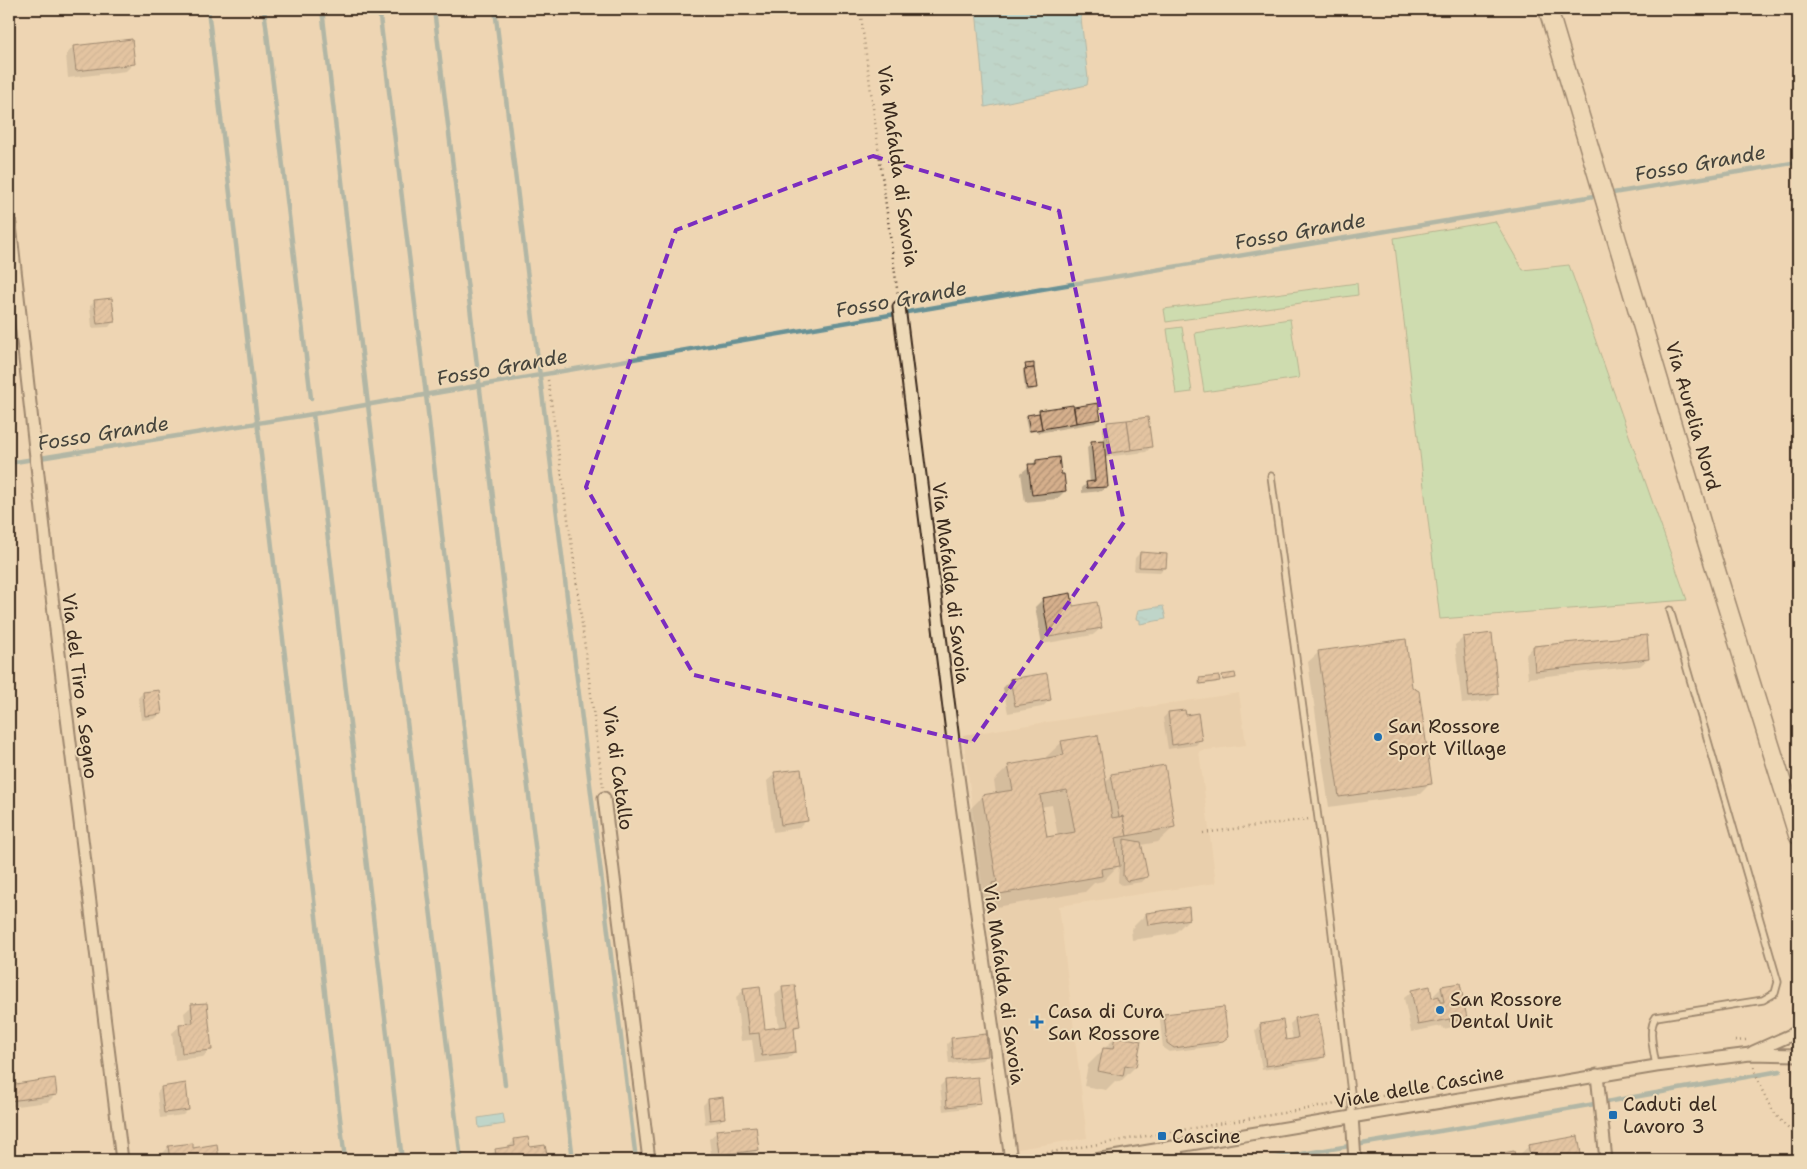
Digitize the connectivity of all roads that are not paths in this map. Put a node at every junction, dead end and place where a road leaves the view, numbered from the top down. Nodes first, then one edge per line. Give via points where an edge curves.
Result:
1 (1548, 9) edge
2 (9, 216) edge
3 (900, 307) road end
4 (1271, 476) dead end
5 (1670, 610) dead end
6 (604, 798) road end
7 (1798, 835) edge
8 (1798, 1032) edge
9 (1750, 1054) junction
10 (1798, 1055) edge
11 (1656, 1066) junction
12 (1597, 1075) junction
13 (1352, 1116) junction
14 (1176, 1146) junction
15 (1355, 1157) edge
16 (122, 1160) edge
17 (649, 1160) edge
18 (1011, 1160) edge
19 (1095, 1160) edge
20 (1177, 1160) edge
21 (1606, 1160) edge

1 - 7 main road, Via Aurelia Nord
2 - 16 street, Via del Tiro a Segno via 50,583
3 - 18 street, Via Mafalda di Savoia via 957,769
4 - 13 lane via 1335,952
5 - 11 lane via 1778,982 1775,993 1763,1000 1656,1017 1652,1029
6 - 17 street, Via di Catallo
8 - 9 street, Viale delle Cascine
9 - 10 street, Viale delle Cascine
9 - 11 street, Viale delle Cascine
11 - 12 street, Viale delle Cascine
12 - 13 street, Viale delle Cascine
12 - 21 street
13 - 14 street, Viale delle Cascine
13 - 15 street
14 - 19 street, Viale delle Cascine
14 - 20 street

